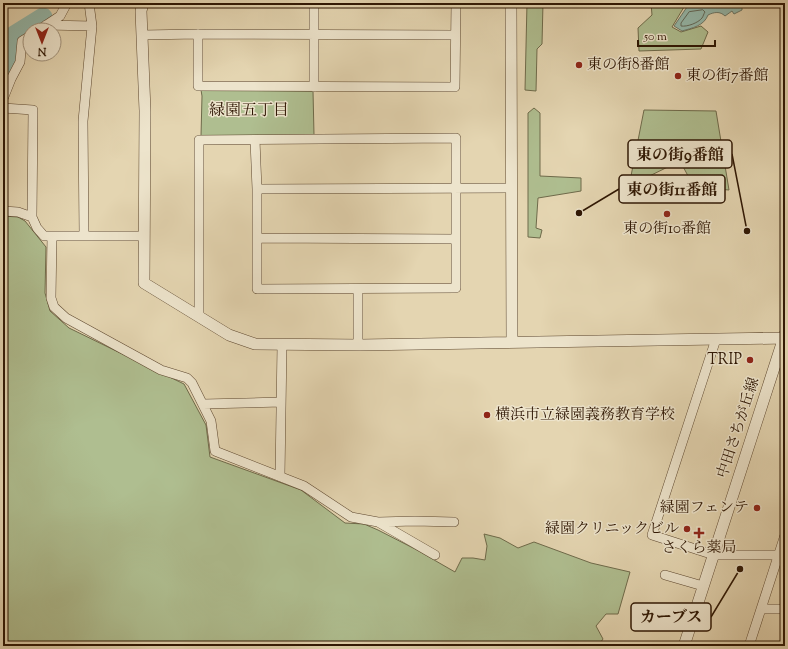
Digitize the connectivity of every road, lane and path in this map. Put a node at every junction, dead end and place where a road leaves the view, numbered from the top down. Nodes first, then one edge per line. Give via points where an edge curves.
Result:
1 (67, 3) edge
2 (89, 3) edge
3 (143, 3) edge
4 (314, 3) edge
5 (456, 3) edge
6 (511, 3) edge
7 (52, 22) edge
8 (92, 26) junction
9 (62, 27) edge
10 (198, 34) junction
11 (314, 34) junction
12 (142, 35) junction
13 (455, 35) junction
14 (22, 41) edge
15 (314, 86) junction
16 (3, 99) edge
17 (3, 108) edge
18 (255, 140) junction
19 (456, 188) junction
20 (511, 188) junction
21 (257, 189) junction
22 (3, 211) edge
23 (32, 217) junction
24 (52, 236) junction
25 (84, 236) junction
26 (144, 236) junction
27 (257, 238) junction
28 (456, 238) junction
29 (358, 289) junction
30 (200, 317) junction
31 (785, 336) edge
32 (716, 339) junction
33 (512, 342) junction
34 (358, 344) junction
35 (282, 345) junction
36 (281, 402) junction
37 (203, 404) junction
38 (280, 476) junction
39 (378, 522) junction
40 (454, 522) dead end
41 (785, 535) edge
42 (782, 555) edge
43 (435, 556) dead end
44 (714, 556) junction
45 (665, 575) dead end
46 (703, 586) junction
47 (761, 609) junction
48 (785, 609) edge
49 (684, 646) edge
50 (749, 646) edge

1 - 7 street via 60,16
2 - 8 street
3 - 12 street
4 - 11 street
5 - 13 street
6 - 20 street
8 - 9 street
8 - 25 street via 83,121
10 - 11 street
10 - 12 street
10 - 15 street via 198,86
11 - 13 street
11 - 15 street
12 - 26 street via 145,111
13 - 15 street via 455,87
14 - 16 street via 20,62
17 - 23 street via 33,110
18 - 19 street via 456,138
18 - 21 street
18 - 30 street via 199,140
19 - 20 street
19 - 21 street
19 - 28 street
20 - 33 street
21 - 27 street
22 - 23 street via 18,212
23 - 24 street via 44,236
24 - 25 street
24 - 37 street via 51,298 54,307 66,318 161,370 186,378 192,383
25 - 26 street
26 - 30 street via 144,283
27 - 28 street
27 - 29 street via 257,289
28 - 29 street via 456,288
29 - 34 street
30 - 35 street via 242,340 255,344
31 - 32 street
31 - 44 street, 中田さちが丘線
32 - 33 street
32 - 44 street via 652,535
33 - 34 street
34 - 35 street
35 - 36 street
36 - 37 street
36 - 38 street
37 - 38 street via 211,421 215,451
38 - 39 street via 304,486 351,517
39 - 40 street
39 - 43 street
41 - 42 street
42 - 44 street
42 - 47 street
44 - 46 street, 中田さちが丘線
45 - 46 street
46 - 49 street, 中田さちが丘線
47 - 48 street
47 - 50 street

